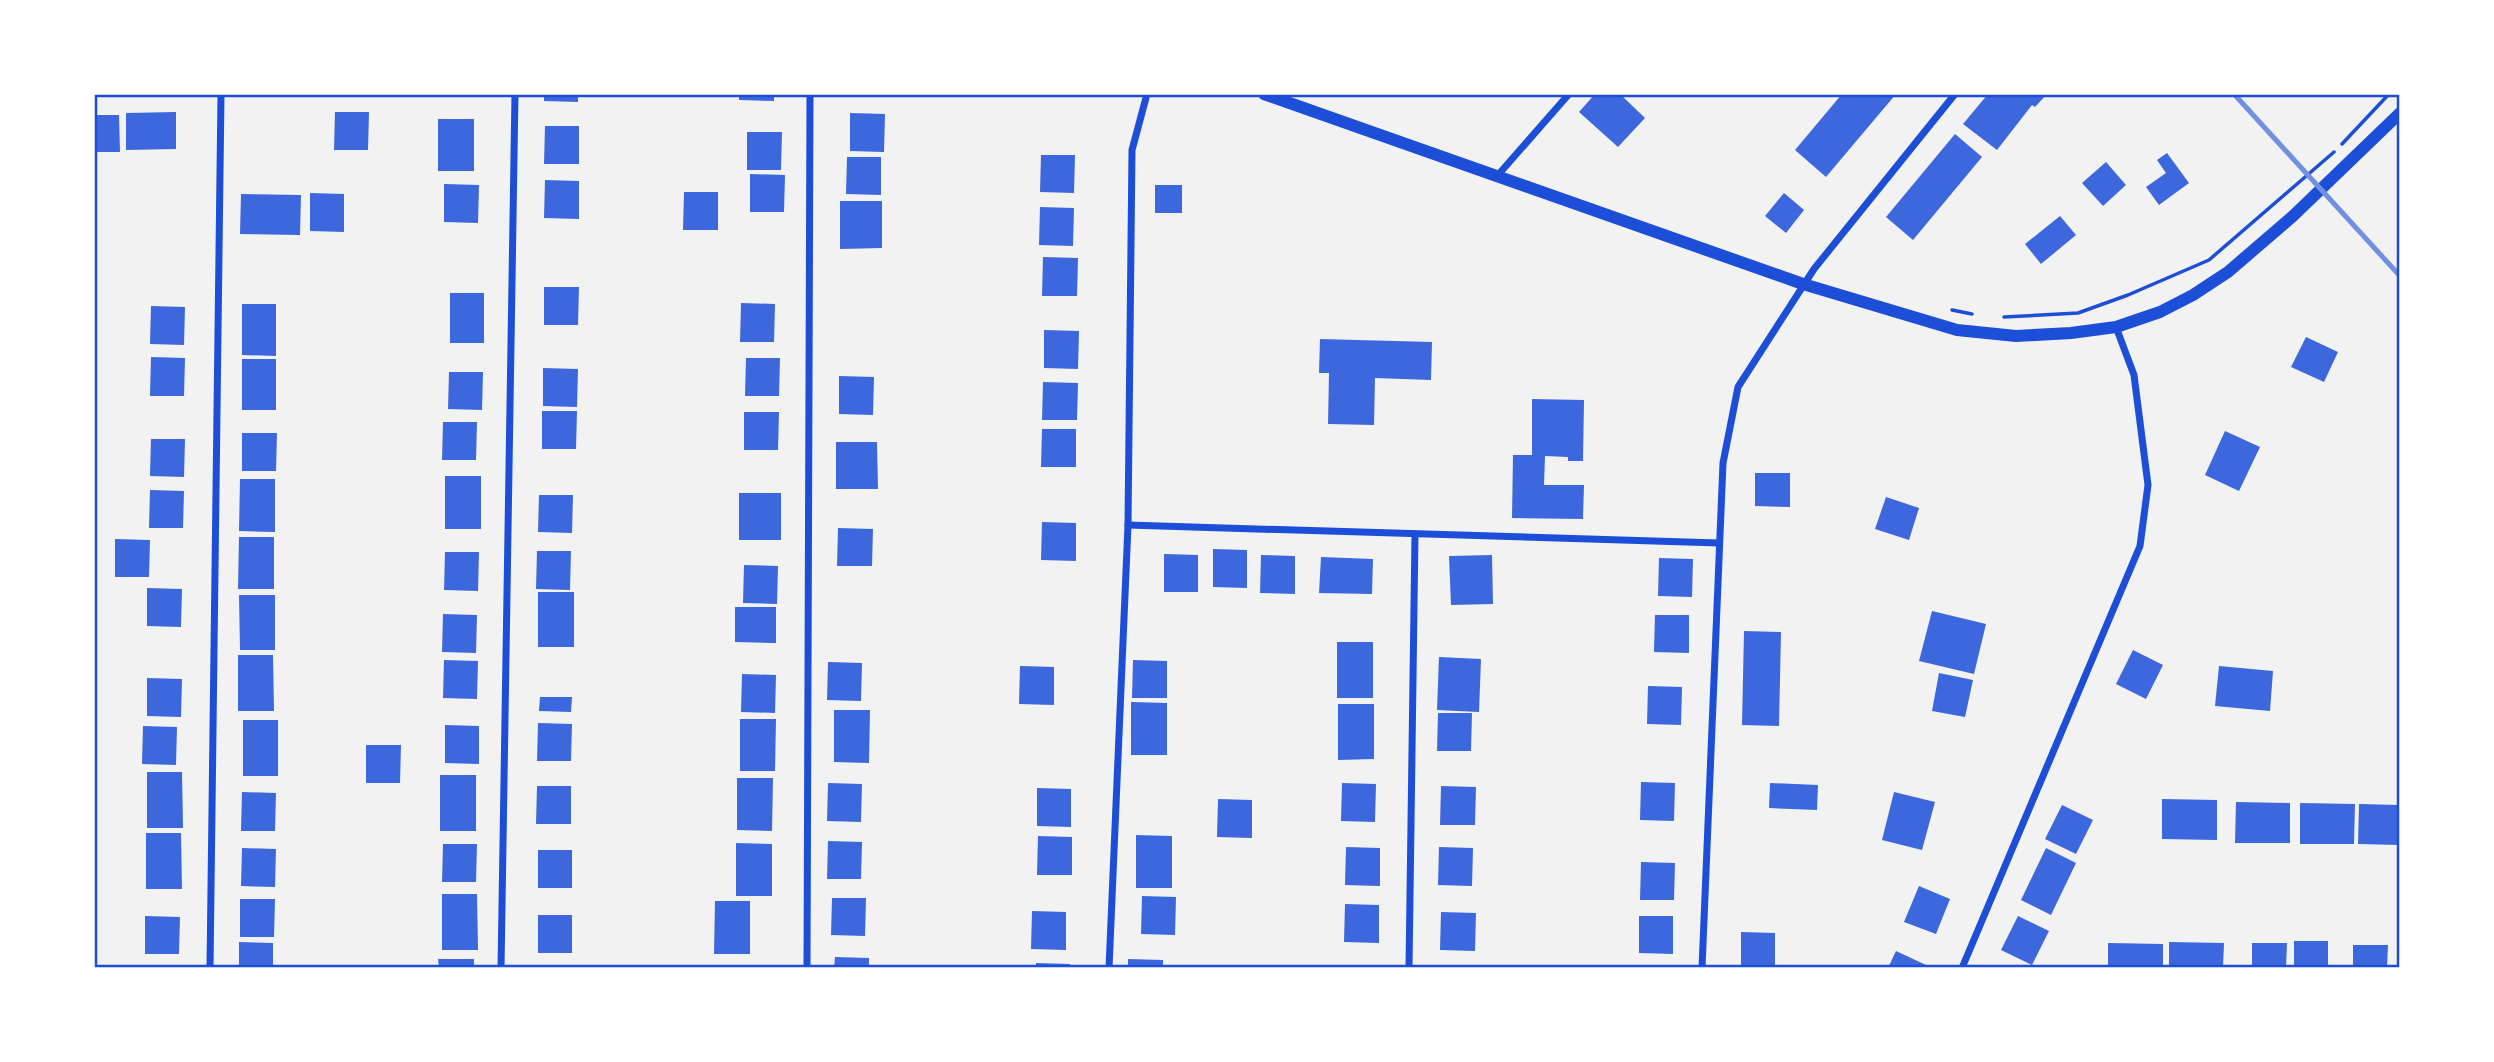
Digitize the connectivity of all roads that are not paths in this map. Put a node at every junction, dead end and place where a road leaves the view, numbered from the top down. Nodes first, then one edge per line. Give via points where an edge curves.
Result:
1 (221, 94) edge
2 (515, 94) edge
3 (810, 94) edge
4 (1147, 94) edge
5 (1264, 94) edge
6 (1569, 94) edge
7 (1955, 94) edge
8 (2399, 113) edge
9 (1498, 175) junction
10 (1803, 284) junction
11 (2116, 327) junction
12 (1128, 525) junction
13 (1415, 534) junction
14 (1719, 544) junction
15 (1964, 967) edge
16 (210, 968) edge
17 (501, 968) edge
18 (807, 968) edge
19 (1109, 968) edge
20 (1409, 968) edge
21 (1702, 968) edge

1 - 16 street
2 - 17 street
3 - 18 street
4 - 12 street via 1132,150
5 - 9 street
6 - 9 street
7 - 10 street
8 - 11 street via 2355,159 2228,272 2160,312
9 - 10 street
10 - 11 street via 1957,330 2015,336
10 - 14 street via 1738,387 1723,463
11 - 15 street via 2134,375 2148,485 2140,547
12 - 13 street
12 - 19 street
13 - 14 street
13 - 20 street
14 - 21 street

